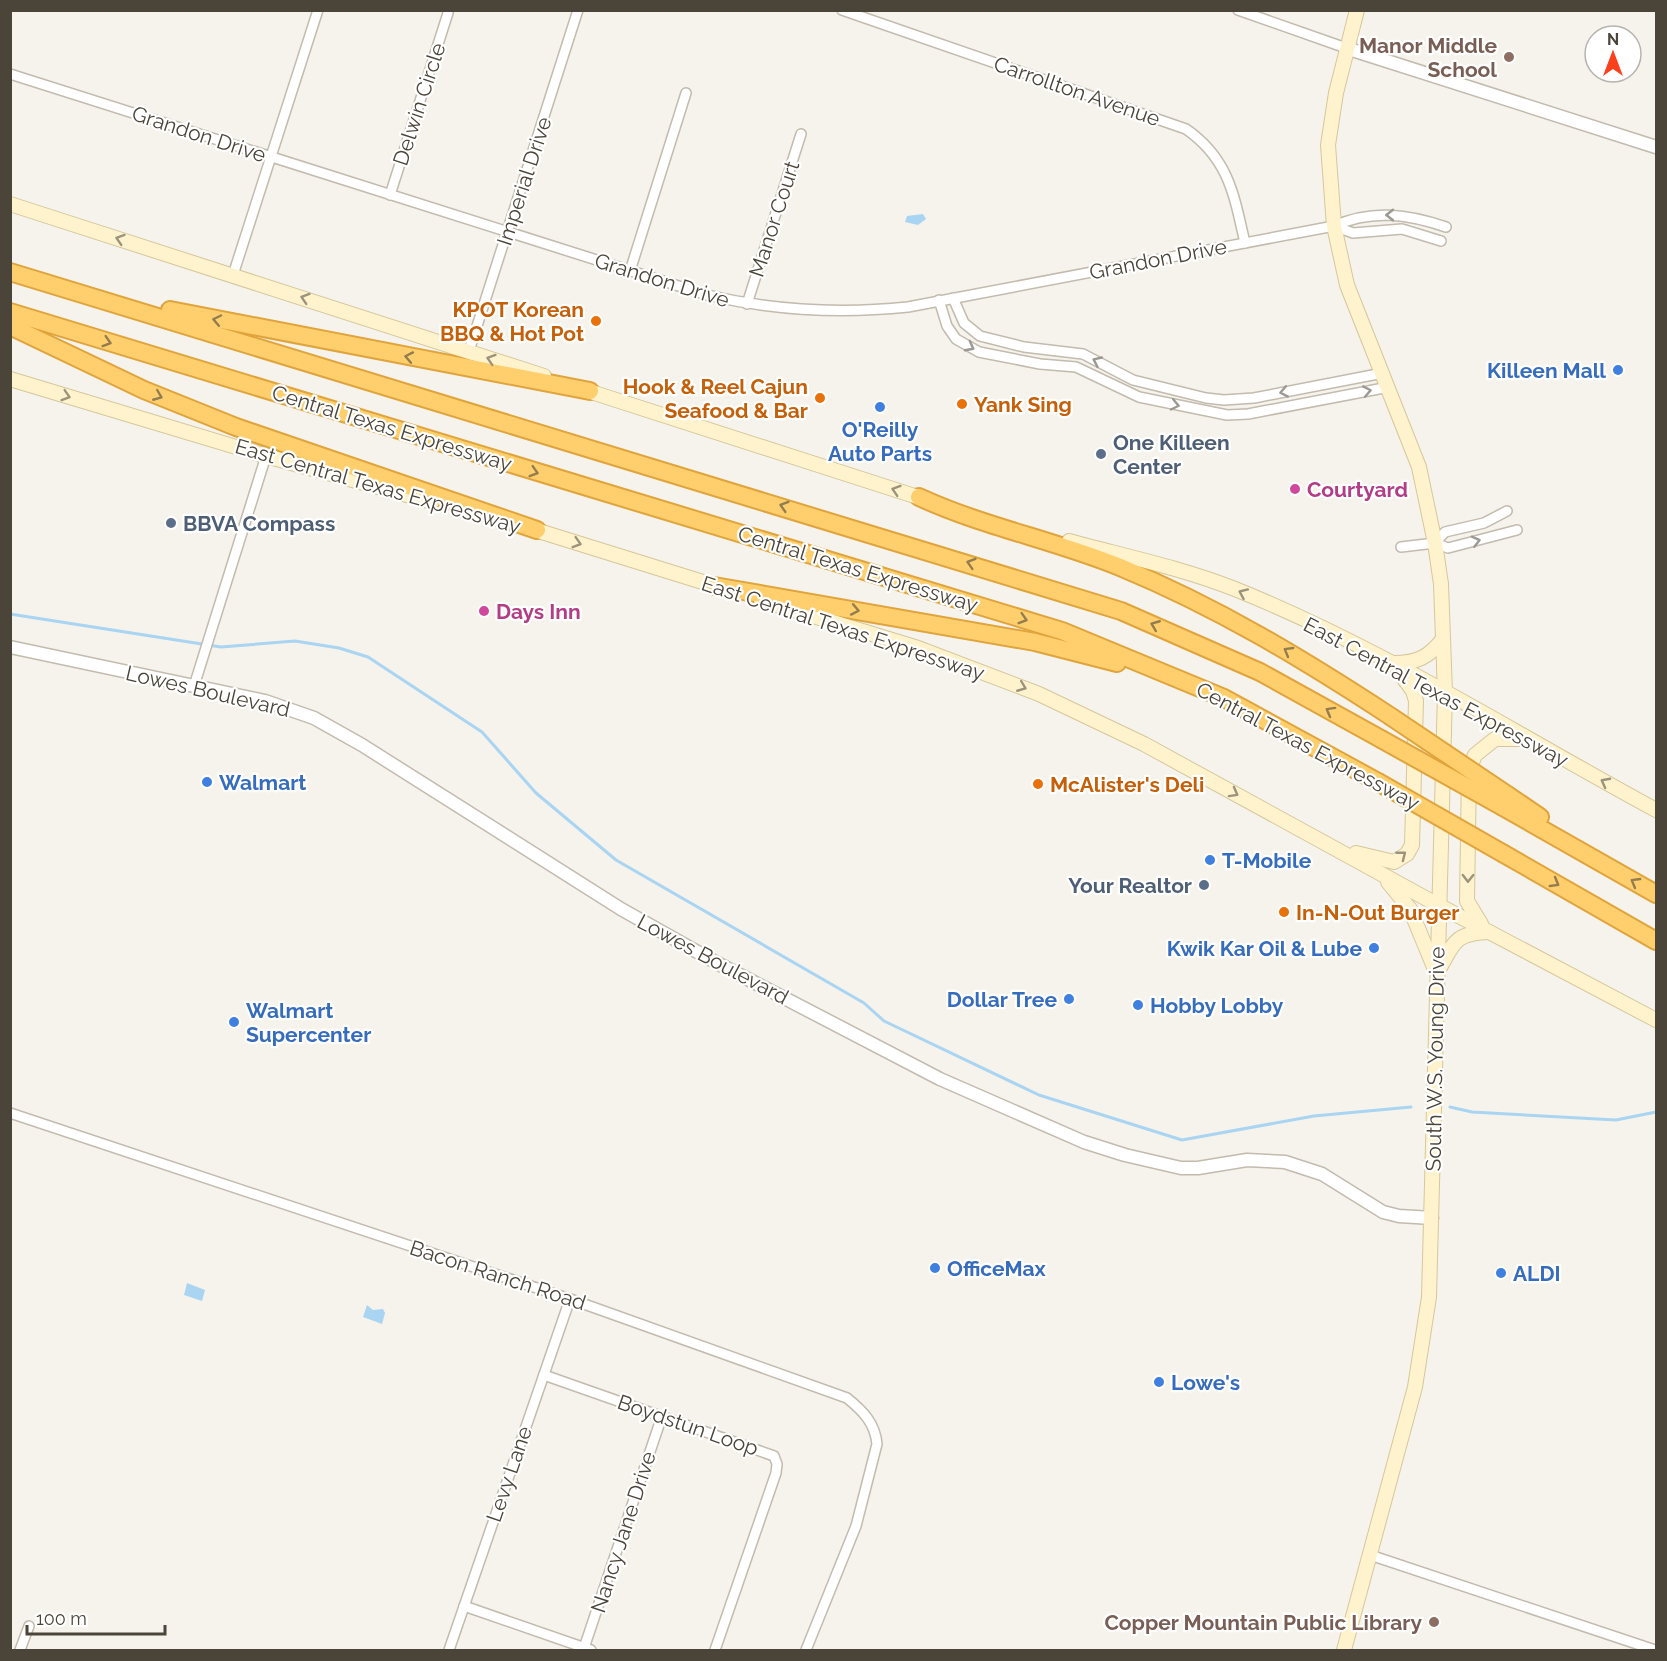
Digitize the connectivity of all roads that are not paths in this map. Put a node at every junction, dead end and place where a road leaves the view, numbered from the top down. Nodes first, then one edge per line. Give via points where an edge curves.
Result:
1 (318, 10) edge
2 (578, 10) edge
3 (842, 10) edge
4 (1238, 10) edge
5 (1357, 10) edge
6 (448, 13) dead end
7 (1346, 48) junction
8 (10, 74) edge
9 (686, 93) dead end
10 (801, 134) dead end
11 (1656, 147) edge
12 (271, 157) junction
13 (390, 195) junction
14 (10, 204) edge
15 (1334, 226) junction
16 (1446, 227) dead end
17 (508, 232) junction
18 (1441, 241) dead end
19 (1245, 243) junction
20 (630, 271) junction
21 (10, 272) edge
22 (233, 275) junction
23 (953, 298) junction
24 (939, 300) junction
25 (116, 303) junction
26 (747, 304) junction
27 (10, 312) edge
28 (10, 326) edge
29 (994, 340) junction
30 (469, 351) junction
31 (1049, 351) junction
32 (991, 354) junction
33 (1048, 365) junction
34 (1383, 373) junction
35 (10, 379) edge
36 (1328, 384) junction
37 (1154, 386) junction
38 (1389, 387) junction
39 (590, 391) junction
40 (1206, 398) junction
41 (1331, 398) junction
42 (1155, 400) junction
43 (1203, 411) junction
44 (266, 456) junction
45 (919, 497) junction
46 (1507, 511) dead end
47 (537, 530) junction
48 (1517, 530) dead end
49 (1435, 543) junction
50 (1401, 547) dead end
51 (714, 586) junction
52 (1443, 639) junction
53 (10, 647) edge
54 (1392, 663) junction
55 (194, 686) junction
56 (1445, 693) junction
57 (1224, 698) junction
58 (1529, 741) junction
59 (1506, 801) junction
60 (1656, 810) edge
61 (1328, 844) junction
62 (1378, 872) junction
63 (1656, 894) edge
64 (1438, 905) junction
65 (1488, 930) junction
66 (1656, 941) edge
67 (1437, 974) junction
68 (1656, 1020) edge
69 (10, 1113) edge
70 (1432, 1218) junction
71 (570, 1299) junction
72 (544, 1375) junction
73 (662, 1416) junction
74 (1370, 1555) junction
75 (464, 1606) junction
76 (28, 1626) dead end
77 (587, 1649) edge
78 (20, 1650) edge
79 (449, 1650) edge
80 (715, 1650) edge
81 (806, 1650) edge
82 (1344, 1650) edge
83 (1655, 1650) edge

1 - 12 street
2 - 17 street, Imperial Drive
3 - 19 street, Carrollton Avenue via 1186,129 1209,149 1227,173
4 - 7 street
5 - 7 main road, South W.S. Young Drive
6 - 13 street, Delwin Circle
7 - 11 street
7 - 15 main road, South W.S. Young Drive via 1328,145
8 - 12 street, Grandon Drive
9 - 20 street
10 - 26 street, Manor Court
12 - 13 street, Grandon Drive
12 - 22 street
13 - 17 street, Grandon Drive
22 -> 14 main road, East Central Texas Expressway
16 -> 15 street, Grandon Drive via 1389,214 1352,218
15 - 18 street via 1353,233 1402,229
15 - 19 street, Grandon Drive
15 - 34 main road, South W.S. Young Drive via 1347,285
17 - 20 street, Grandon Drive
17 - 30 street, Imperial Drive
19 - 23 street, Grandon Drive
20 - 26 street, Grandon Drive
21 - 25 highway, Central Texas Expressway
30 -> 22 main road, East Central Texas Expressway
23 - 24 street, Grandon Drive
23 - 29 street via 958,314 972,332
24 - 26 street, Grandon Drive via 849,312
24 -> 32 street via 947,326 956,339 967,347
39 -> 25 highway via 135,302
59 -> 25 highway, Central Texas Expressway, bridge via 1381,739 1260,672 1121,611
27 -> 57 highway, Central Texas Expressway via 1062,631
28 -> 47 highway via 144,390 236,427
29 - 31 street
29 - 32 street
39 -> 30 main road, East Central Texas Expressway
31 - 33 street
37 -> 31 street via 1133,380 1083,354
32 - 33 street
33 - 42 street via 1076,367 1121,390
34 - 36 street
34 - 38 main road, South W.S. Young Drive
35 -> 44 main road, East Central Texas Expressway
36 -> 40 street via 1246,399
36 - 41 street
37 - 40 street
37 - 42 street
41 -> 38 street
38 - 49 main road, South W.S. Young Drive via 1419,467
45 -> 39 main road, East Central Texas Expressway
40 - 43 street
41 - 43 street via 1248,414
42 -> 43 street
44 - 47 main road, East Central Texas Expressway
44 - 55 street
54 -> 45 main road, East Central Texas Expressway via 1234,589
59 -> 45 highway, bridge via 1390,716 1241,624 1118,567 954,513
46 - 49 street via 1484,523 1445,532
47 -> 51 main road, East Central Texas Expressway
49 -> 48 street via 1448,548
49 - 50 street
49 - 52 main road, South W.S. Young Drive
51 -> 57 highway via 1035,642 1097,657
51 -> 61 main road, East Central Texas Expressway via 918,648 1040,694 1144,744
52 - 54 main road via 1421,660
52 - 56 main road, South W.S. Young Drive
53 - 55 street, Lowes Boulevard
54 - 56 main road, East Central Texas Expressway
61 -> 54 main road via 1394,862 1407,854 1412,845 1416,701
55 - 70 street, Lowes Boulevard via 265,701 314,718 655,928 940,1079 1084,1142 1164,1165 1198,1168 1262,1160 1300,1166 1346,1187 1383,1212
56 - 58 main road, East Central Texas Expressway
56 - 64 main road, South W.S. Young Drive
57 -> 66 highway, Central Texas Expressway, bridge
60 -> 58 main road, East Central Texas Expressway
58 -> 65 main road via 1495,739 1475,755 1469,770 1467,901
63 -> 59 highway, Central Texas Expressway
61 - 62 main road, East Central Texas Expressway
62 - 64 main road, East Central Texas Expressway
62 - 67 main road via 1410,909
64 - 65 main road, East Central Texas Expressway
64 - 67 main road, South W.S. Young Drive
65 - 67 main road via 1459,937
65 - 68 main road, East Central Texas Expressway
67 - 70 main road, South W.S. Young Drive
69 - 71 street, Bacon Ranch Road
70 - 74 main road, South W.S. Young Drive via 1429,1297 1421,1357
71 - 72 street, Levy Lane
71 - 81 street, Bacon Ranch Road via 847,1398 862,1410 876,1430 878,1443 856,1526
72 - 73 street, Boydstun Loop
72 - 75 street, Levy Lane
73 - 77 street, Nancy Jane Drive
73 - 80 street, Boydstun Loop via 767,1452 777,1464
74 - 82 main road, South W.S. Young Drive
74 - 83 street
75 - 77 street
75 - 79 street, Levy Lane
76 - 78 street

